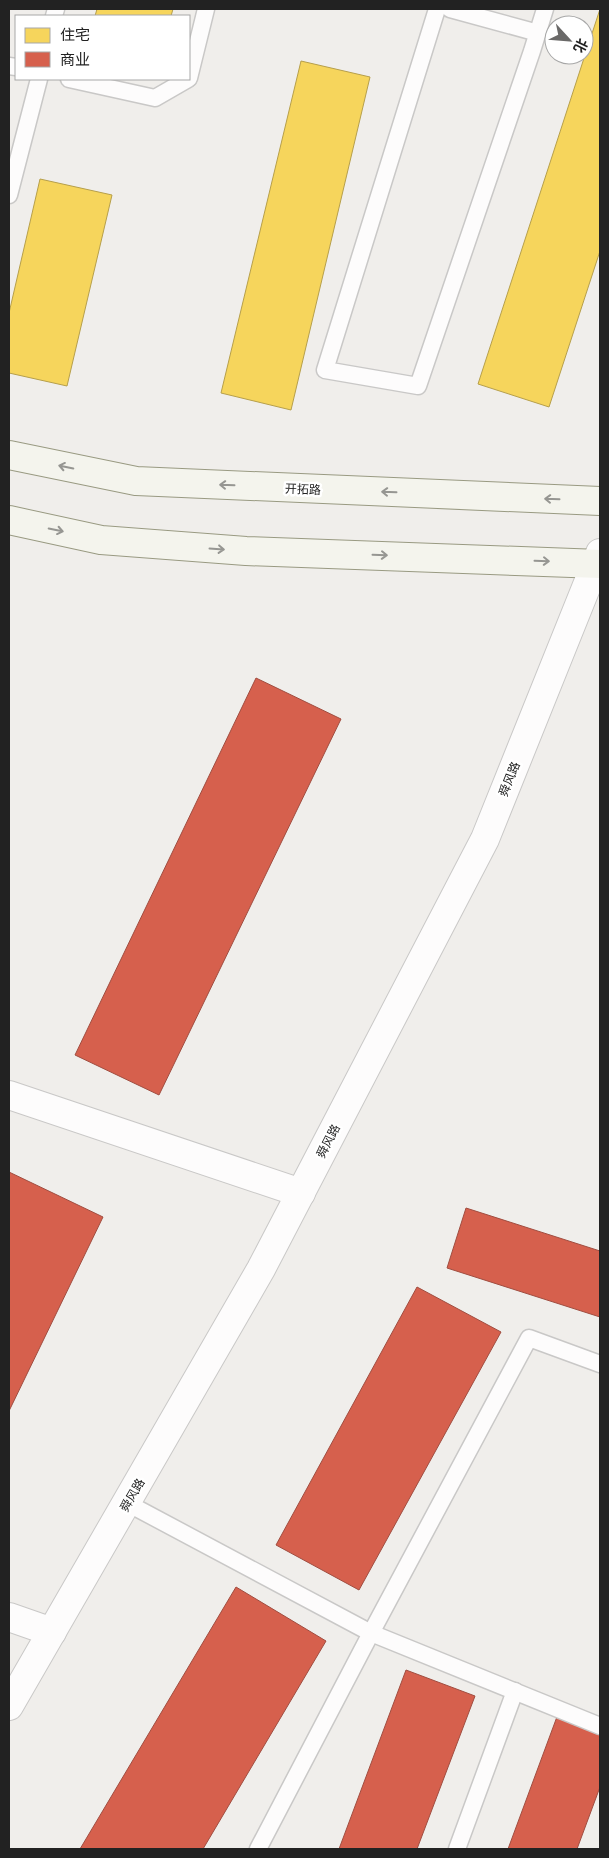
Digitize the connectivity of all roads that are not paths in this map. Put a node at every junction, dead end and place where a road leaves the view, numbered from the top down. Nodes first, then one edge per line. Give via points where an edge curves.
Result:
1 (206, 9) edge
2 (437, 9) edge
3 (450, 9) edge
4 (545, 9) edge
5 (538, 33) junction
6 (190, 70) edge
7 (39, 80) edge
8 (74, 80) edge
9 (185, 80) edge
10 (9, 195) edge
11 (9, 455) edge
12 (600, 501) edge
13 (9, 520) edge
14 (599, 560) edge
15 (9, 1095) edge
16 (301, 1193) junction
17 (600, 1364) edge
18 (127, 1504) junction
19 (9, 1616) edge
20 (52, 1632) junction
21 (371, 1633) junction
22 (515, 1691) junction
23 (9, 1706) edge
24 (600, 1726) edge
25 (258, 1849) edge
26 (458, 1849) edge

1 - 6 lane
2 - 5 lane via 325,370 418,386
3 - 5 lane
4 - 5 lane
7 - 10 lane
8 - 9 lane via 155,98
12 -> 11 main road, 开拓路 via 136,481
13 -> 14 main road via 101,540 237,550
14 - 16 street, 舜风路 via 485,839
15 - 16 street
16 - 18 street, 舜风路
17 - 21 lane via 529,1338
18 - 20 street, 舜风路
18 - 21 lane
19 - 20 street
20 - 23 street, 舜风路
21 - 22 lane
21 - 25 lane
22 - 24 lane
22 - 26 lane

